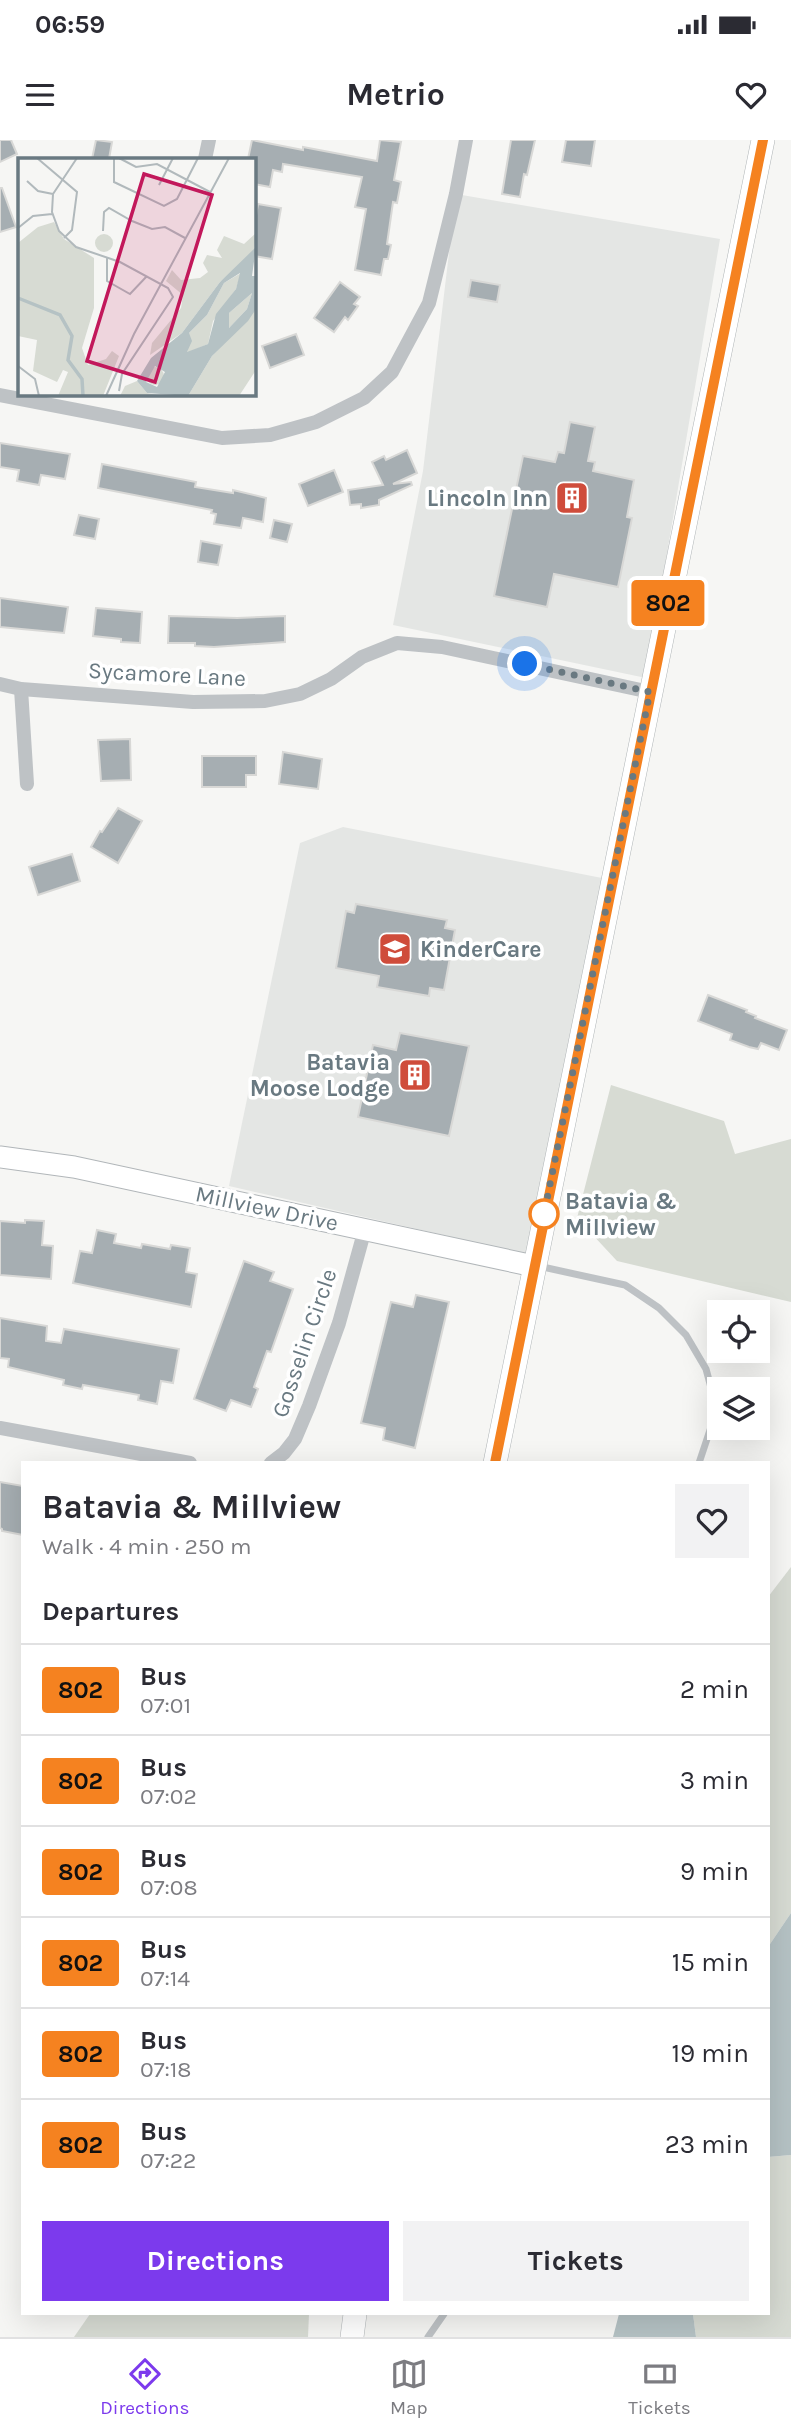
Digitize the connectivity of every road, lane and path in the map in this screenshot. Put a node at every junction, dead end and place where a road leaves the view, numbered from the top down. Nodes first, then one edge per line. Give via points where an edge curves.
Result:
1 (209, 140) edge
2 (466, 140) edge
3 (763, 140) edge
4 (205, 158) edge
5 (0, 395) edge
6 (0, 684) edge
7 (21, 689) junction
8 (650, 692) junction
9 (27, 785) dead end
10 (0, 1157) edge
11 (365, 1229) junction
12 (534, 1266) junction
13 (0, 1428) edge
14 (179, 1461) edge
15 (274, 1461) edge
16 (495, 1461) edge
17 (700, 1461) edge
18 (355, 2315) edge
19 (443, 2315) edge
20 (352, 2337) edge
21 (428, 2337) edge

1 - 4 street
2 - 5 street via 429,303 392,372 364,398 316,422 270,435 222,438
3 - 8 main road
6 - 7 street, Sycamore Lane
7 - 8 street, Sycamore Lane via 193,702 265,701 300,694 362,657 397,643 442,647
7 - 9 street
8 - 12 main road
10 - 11 street, Millview Drive via 74,1167
11 - 12 street, Millview Drive
11 - 15 street, Gosselin Circle via 339,1323 309,1406 295,1439
12 - 16 main road
12 - 17 lane via 625,1285 659,1308 686,1335 706,1369 713,1395 713,1418
13 - 14 street
18 - 20 main road
19 - 21 lane

